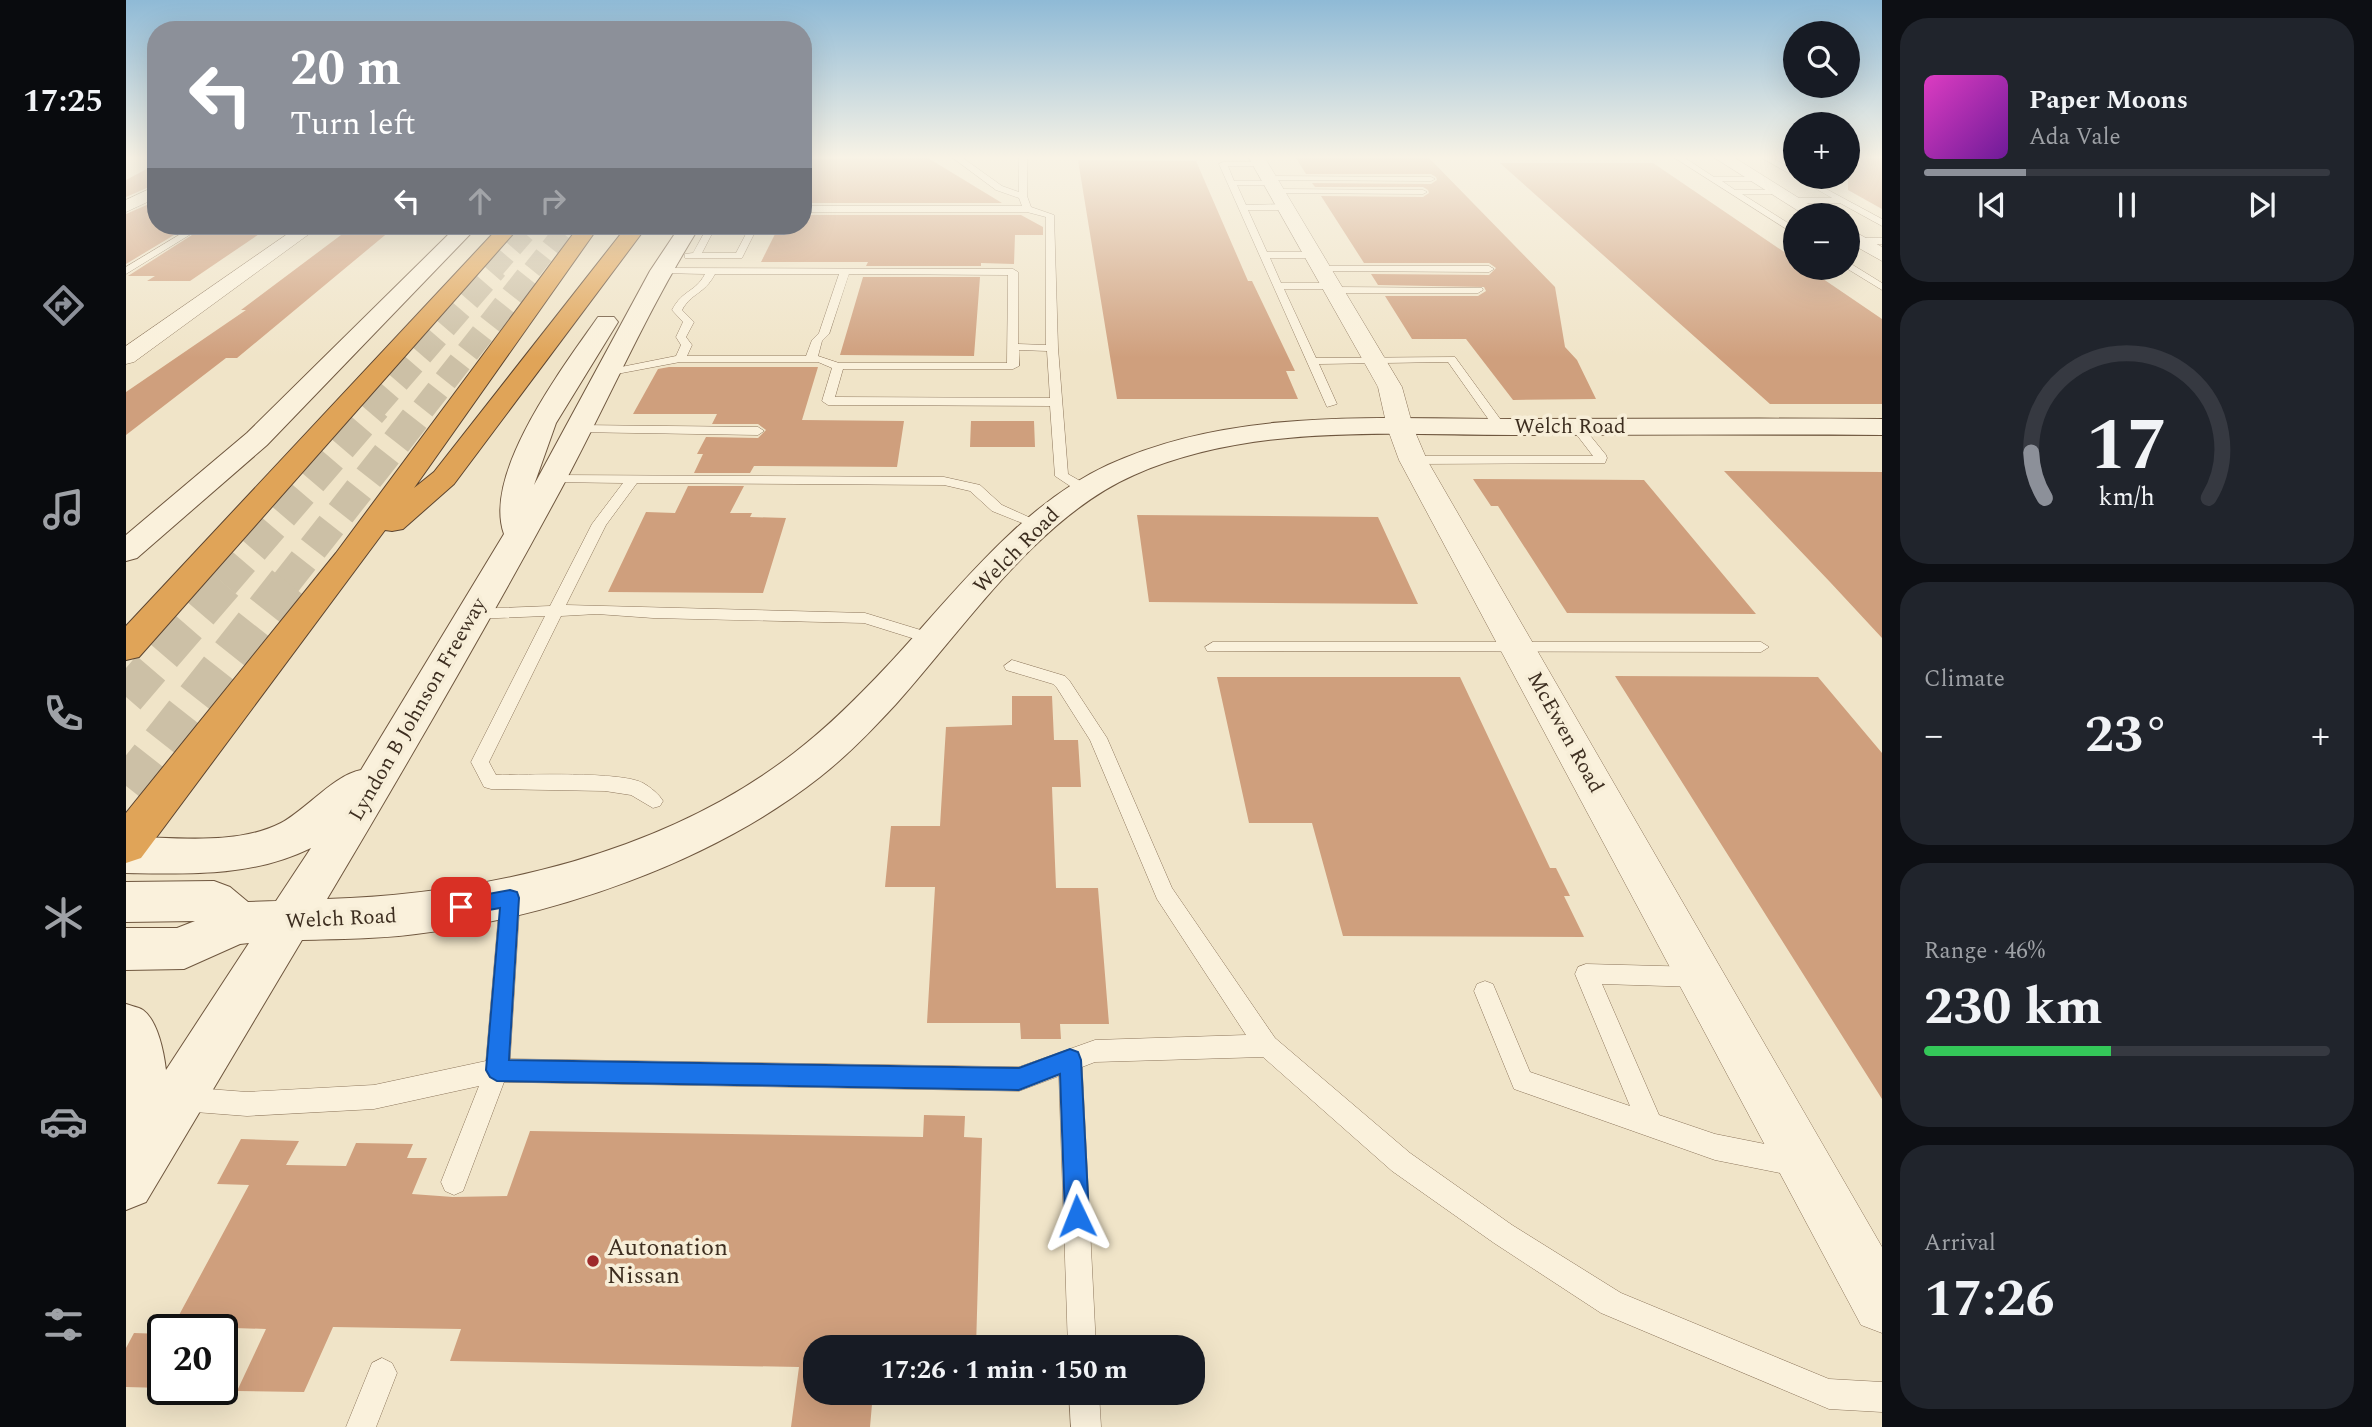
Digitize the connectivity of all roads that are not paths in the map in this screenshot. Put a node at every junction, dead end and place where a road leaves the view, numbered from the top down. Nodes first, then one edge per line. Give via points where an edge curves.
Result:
1 (1050, 225) edge
2 (1250, 225) edge
3 (1292, 225) edge
4 (185, 235) edge
5 (298, 235) edge
6 (459, 235) edge
7 (502, 235) tunnel mouth
8 (582, 235) edge
9 (630, 235) edge
10 (659, 235) edge
11 (684, 235) edge
12 (707, 235) edge
13 (750, 235) edge
14 (1860, 240) edge
15 (1882, 241) edge
16 (1860, 243) edge
17 (1264, 255) junction
18 (1882, 255) edge
19 (696, 256) junction
20 (666, 263) junction
21 (1489, 269) dead end
22 (126, 271) edge
23 (712, 271) junction
24 (845, 271) junction
25 (1860, 272) edge
26 (1325, 275) junction
27 (1278, 286) junction
28 (1882, 286) edge
29 (1478, 290) dead end
30 (1012, 347) junction
31 (1052, 348) junction
32 (126, 358) edge
33 (680, 359) junction
34 (811, 359) junction
35 (1374, 360) junction
36 (1312, 361) junction
37 (838, 366) junction
38 (606, 373) junction
39 (1056, 402) junction
40 (1331, 404) dead end
41 (1576, 426) junction
42 (1500, 427) junction
43 (577, 429) junction
44 (1878, 430) edge
45 (758, 431) dead end
46 (1406, 444) junction
47 (552, 479) junction
48 (634, 479) junction
49 (1084, 489) junction
50 (1037, 524) junction
51 (518, 534) junction
52 (126, 551) edge
53 (347, 559) junction
54 (170, 600) junction
55 (555, 610) junction
56 (474, 614) junction
57 (126, 634) edge
58 (931, 639) junction
59 (1518, 646) junction
60 (1761, 646) dead end
61 (1213, 647) dead end
62 (126, 648) edge
63 (1013, 666) dead end
64 (388, 762) junction
65 (653, 801) dead end
66 (126, 845) edge
67 (126, 855) edge
68 (510, 898) junction
69 (126, 902) edge
70 (290, 922) junction
71 (239, 923) junction
72 (126, 948) edge
73 (1702, 977) junction
74 (1485, 991) dead end
75 (127, 1029) edge
76 (1267, 1046) junction
77 (1070, 1060) junction
78 (497, 1070) junction
79 (180, 1098) junction
80 (1651, 1126) junction
81 (126, 1140) edge
82 (1805, 1165) junction
83 (126, 1182) edge
84 (454, 1182) dead end
85 (1865, 1242) edge
86 (1882, 1304) edge
87 (1081, 1335) edge
88 (382, 1373) dead end
89 (1882, 1397) edge
90 (1085, 1405) edge
91 (361, 1427) edge
92 (1086, 1427) edge

1 - 31 lane
2 - 17 lane
3 - 26 street, McEwen Road
4 - 22 lane
5 - 32 street
6 - 52 main road via 257,439
7 - 54 highway
8 - 53 highway
9 - 53 highway via 444,478
10 - 51 main road via 527,457 517,492
11 - 20 main road, Lyndon B Johnson Freeway
12 - 19 lane
13 - 19 lane via 739,256
14 - 15 lane
16 - 18 street
17 - 26 lane
17 - 27 lane
19 - 20 lane
20 - 23 lane
20 - 38 main road, Lyndon B Johnson Freeway
21 - 26 lane
23 - 24 lane
23 - 33 lane via 703,287 684,297 677,310 689,322 681,337 687,345
24 - 30 lane via 1013,272
24 - 34 lane
25 - 28 lane
26 - 27 lane
26 - 29 lane
26 - 35 street, McEwen Road
27 - 36 lane
30 - 31 lane
30 - 37 lane via 1013,366
31 - 39 lane
33 - 34 lane
33 - 38 lane
34 - 37 lane
35 - 36 lane
35 - 42 lane via 1451,359
35 - 46 street, McEwen Road via 1390,387
36 - 40 lane
37 - 39 lane via 828,401
38 - 43 main road, Lyndon B Johnson Freeway
39 - 49 lane via 1062,475
41 - 42 main road, Welch Road
41 - 44 main road, Welch Road
41 - 46 lane via 1600,460
42 - 46 main road, Welch Road
43 - 45 lane
43 - 47 main road, Lyndon B Johnson Freeway
46 - 49 main road, Welch Road via 1289,431 1203,443 1125,468
46 - 59 street, McEwen Road
47 - 48 lane
47 - 51 main road, Lyndon B Johnson Freeway
48 - 50 lane via 944,481 975,488 998,508
48 - 55 lane via 599,524
49 - 50 main road, Welch Road
50 - 58 main road, Welch Road
51 - 56 main road, Lyndon B Johnson Freeway
53 - 66 highway
54 - 57 highway
54 - 62 highway
55 - 56 lane
55 - 58 lane via 865,618
55 - 65 lane via 480,762 491,782 605,784 636,788
56 - 64 main road, Lyndon B Johnson Freeway
58 - 68 main road, Welch Road via 845,733 814,760 754,799 621,865
59 - 60 lane
59 - 61 lane
59 - 73 street, McEwen Road
63 - 76 lane via 1059,680 1098,738 1164,893
64 - 67 main road via 324,818 287,840 232,855
64 - 70 main road, Lyndon B Johnson Freeway
68 - 70 main road, Welch Road via 423,913
68 - 78 lane
69 - 71 main road via 214,901
70 - 71 main road, Welch Road
70 - 79 main road, Lyndon B Johnson Freeway
71 - 72 main road, Welch Road via 182,949
73 - 80 lane via 1586,974
73 - 82 street, McEwen Road
74 - 80 lane via 1522,1081
75 - 81 main road via 140,1057
76 - 77 lane via 1095,1051
76 - 89 lane via 1401,1162 1611,1303 1829,1394
77 - 78 lane via 1019,1079
77 - 87 lane
78 - 79 lane via 374,1097 247,1104
78 - 84 lane
79 - 83 main road, Lyndon B Johnson Freeway
80 - 82 lane via 1715,1147
82 - 85 street, McEwen Road
85 - 86 street, McEwen Road
88 - 91 lane
90 - 92 lane

